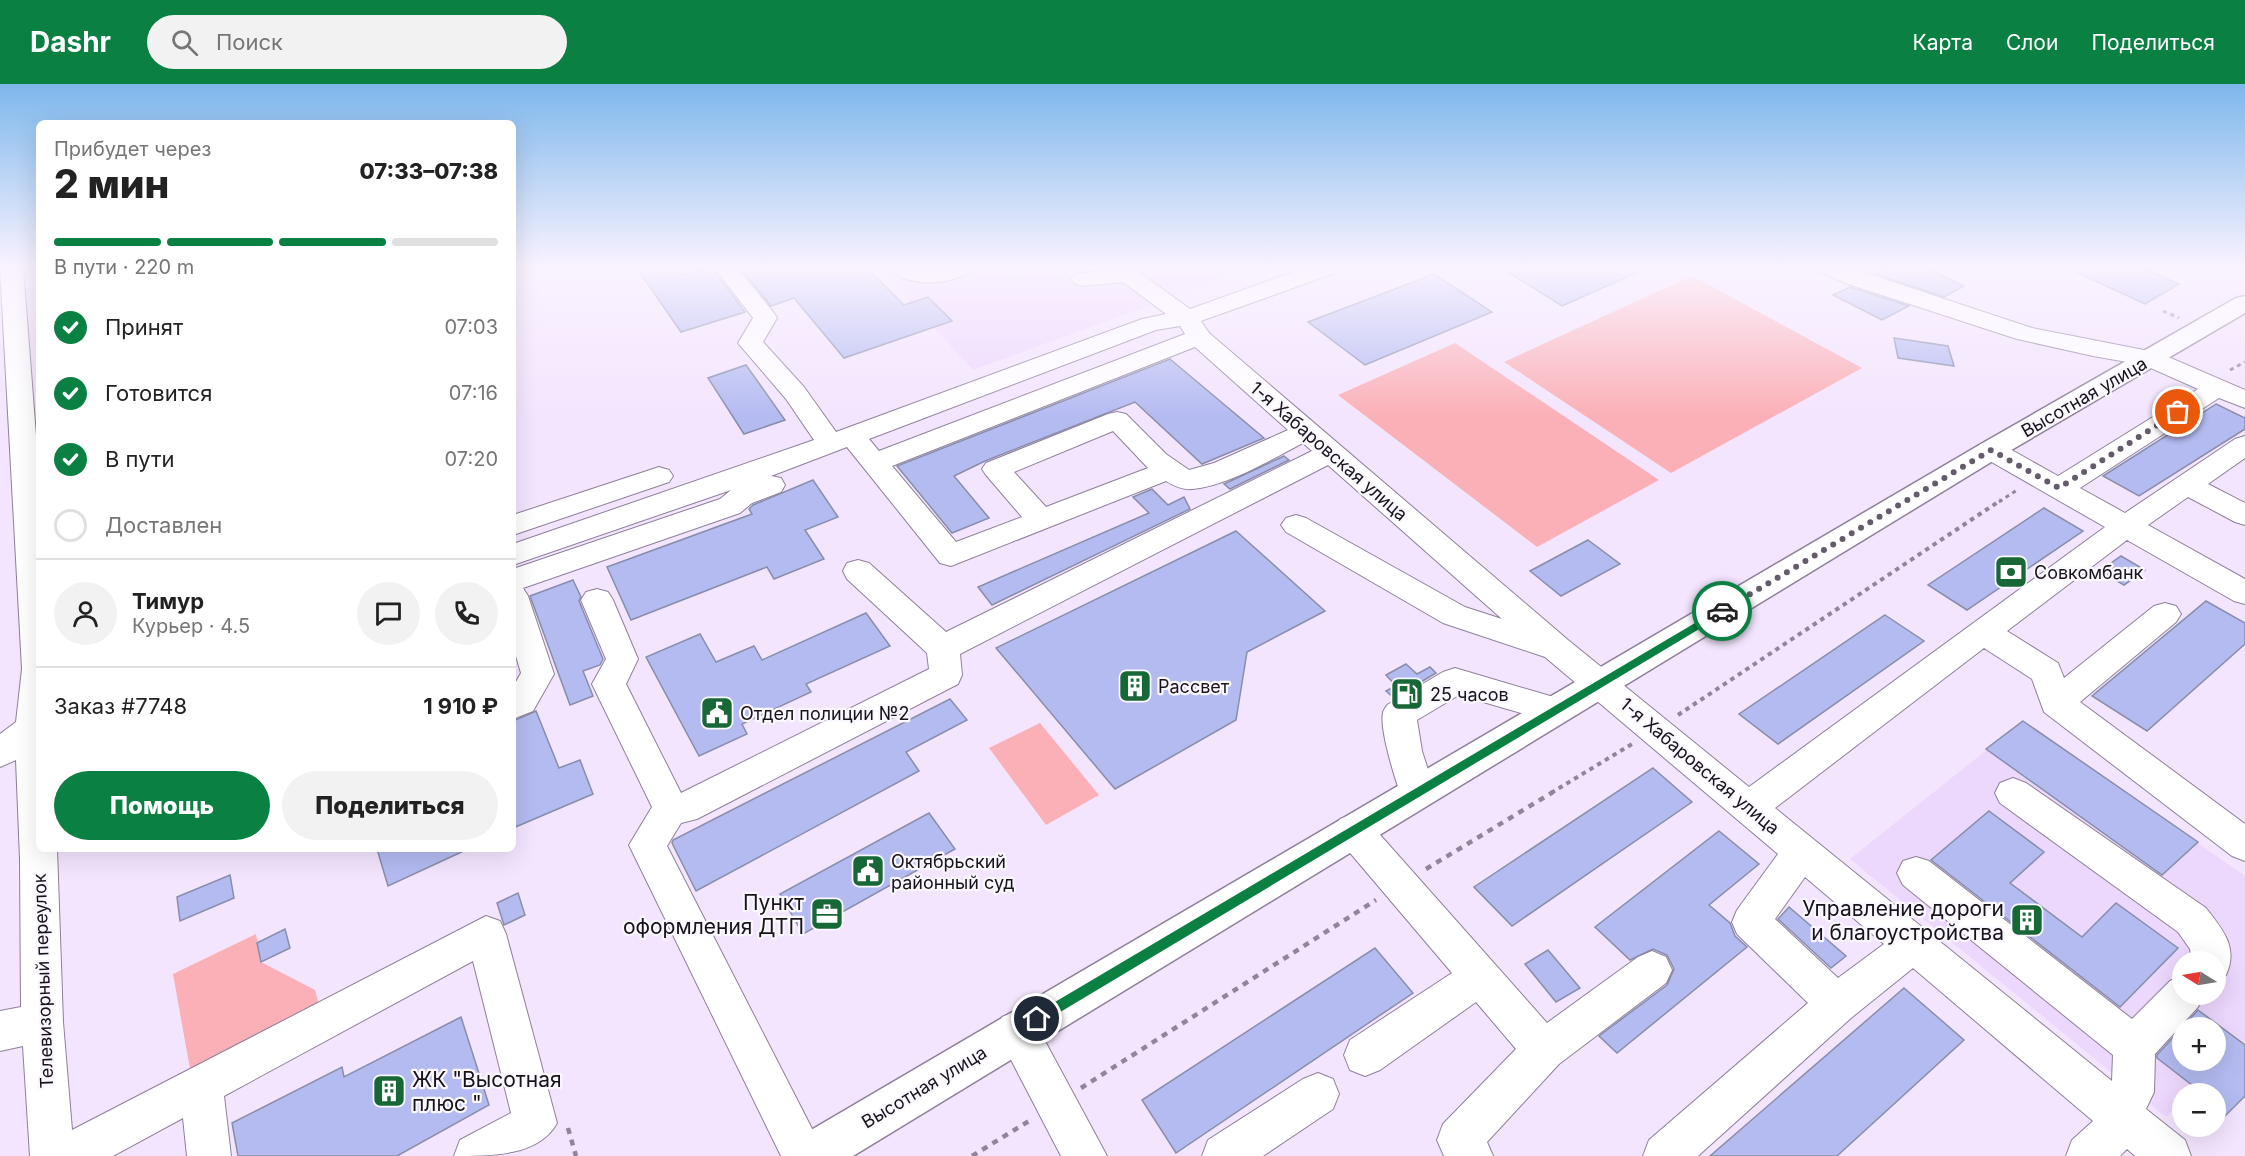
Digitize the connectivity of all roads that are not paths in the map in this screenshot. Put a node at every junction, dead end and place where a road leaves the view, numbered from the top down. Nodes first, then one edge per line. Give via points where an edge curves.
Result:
1 (11, 317) edge
2 (764, 317) edge
3 (1180, 317) edge
4 (1218, 317) edge
5 (1974, 317) edge
6 (2221, 317) edge
7 (1193, 328) junction
8 (2150, 358) junction
9 (2213, 385) junction
10 (2245, 400) edge
11 (10, 411) edge
12 (1307, 431) junction
13 (840, 439) junction
14 (2244, 448) edge
15 (1991, 450) junction
16 (1330, 453) junction
17 (874, 463) junction
18 (763, 469) junction
19 (1168, 470) junction
20 (659, 476) dead end
21 (2048, 482) junction
22 (2187, 485) junction
23 (2245, 515) edge
24 (1041, 520) junction
25 (516, 524) edge
26 (1296, 525) dead end
27 (2126, 526) junction
28 (516, 554) edge
29 (858, 571) dead end
30 (516, 579) edge
31 (2245, 593) edge
32 (597, 600) dead end
33 (516, 605) edge
34 (2165, 614) dead end
35 (1983, 632) junction
36 (942, 648) junction
37 (1557, 649) junction
38 (36, 651) edge
39 (1601, 683) junction
40 (2056, 703) junction
41 (516, 704) edge
42 (1556, 710) junction
43 (36, 725) edge
44 (0, 753) edge
45 (1417, 792) junction
46 (2013, 793) dead end
47 (36, 794) edge
48 (1749, 807) junction
49 (671, 809) junction
50 (1353, 830) junction
51 (2245, 845) edge
52 (1802, 850) junction
53 (50, 854) edge
54 (1916, 873) dead end
55 (1914, 944) junction
56 (2210, 951) edge
57 (1652, 970) dead end
58 (1479, 976) junction
59 (1837, 1004) junction
60 (2173, 1005) edge
61 (42, 1022) junction
62 (0, 1031) edge
63 (1017, 1031) junction
64 (2134, 1046) junction
65 (1544, 1050) junction
66 (1365, 1054) dead end
67 (201, 1085) junction
68 (1318, 1094) dead end
69 (2119, 1114) junction
70 (52, 1156) edge
71 (68, 1156) edge
72 (209, 1156) edge
73 (476, 1156) edge
74 (804, 1156) edge
75 (810, 1156) edge
76 (1084, 1156) edge
77 (1224, 1156) edge
78 (1471, 1156) edge
79 (1665, 1156) edge
80 (2088, 1156) edge
81 (2169, 1156) edge

1 - 11 street, Телевизорный переулок
2 - 13 street via 750,344
3 - 7 street, 1-я Хабаровская улица
4 - 7 street
5 - 8 street via 2026,334
6 - 8 main road, Высотная улица
7 - 12 street, 1-я Хабаровская улица
7 - 13 street via 1151,324
7 - 17 street via 1175,345
8 - 9 street
8 - 15 main road, Высотная улица
9 - 10 street
9 - 21 street
11 - 38 street, Телевизорный переулок
12 - 16 street, 1-я Хабаровская улица
12 - 19 street via 1205,478 1185,481
13 - 17 street
13 - 18 street
14 - 22 street
15 - 21 street
15 - 39 main road, Высотная улица
16 - 36 street
16 - 37 street, 1-я Хабаровская улица
17 - 24 street via 951,556
18 - 28 street
18 - 30 street via 774,484 742,496 730,506
19 - 24 street
19 - 24 street via 1117,420 996,469
20 - 25 street
21 - 27 street
22 - 23 street
22 - 27 street
26 - 37 street via 1454,615
27 - 31 street
27 - 35 street
29 - 36 street
32 - 49 street via 622,659 609,684
33 - 41 street via 538,674
34 - 40 street
35 - 40 street via 2046,672
35 - 48 street
36 - 49 street via 946,675 684,808
37 - 39 street, 1-я Хабаровская улица
39 - 42 main road, Высотная улица
39 - 48 street, 1-я Хабаровская улица
40 - 51 street
42 - 45 main road, Высотная улица
42 - 45 street via 1455,681 1399,714
43 - 44 street
43 - 47 street, Телевизорный переулок
45 - 50 main road, Высотная улица
46 - 56 street via 2192,920
48 - 52 street, 1-я Хабаровская улица
49 - 74 street via 647,844
50 - 58 street
50 - 63 main road, Высотная улица
52 - 55 street, 1-я Хабаровская улица
52 - 59 street via 1751,922
53 - 61 street, Телевизорный переулок
54 - 64 street
55 - 59 street
55 - 69 street, 1-я Хабаровская улица
57 - 65 street
58 - 65 street
58 - 66 street
59 - 79 street
60 - 64 street
61 - 62 street
61 - 70 street, Телевизорный переулок
63 - 75 main road, Высотная улица
63 - 76 street
64 - 69 street via 2133,1092
65 - 78 street via 1459,1140
67 - 71 street
67 - 72 street
67 - 73 street via 486,934 535,1123
68 - 77 street
69 - 80 street
69 - 81 street, 1-я Хабаровская улица

